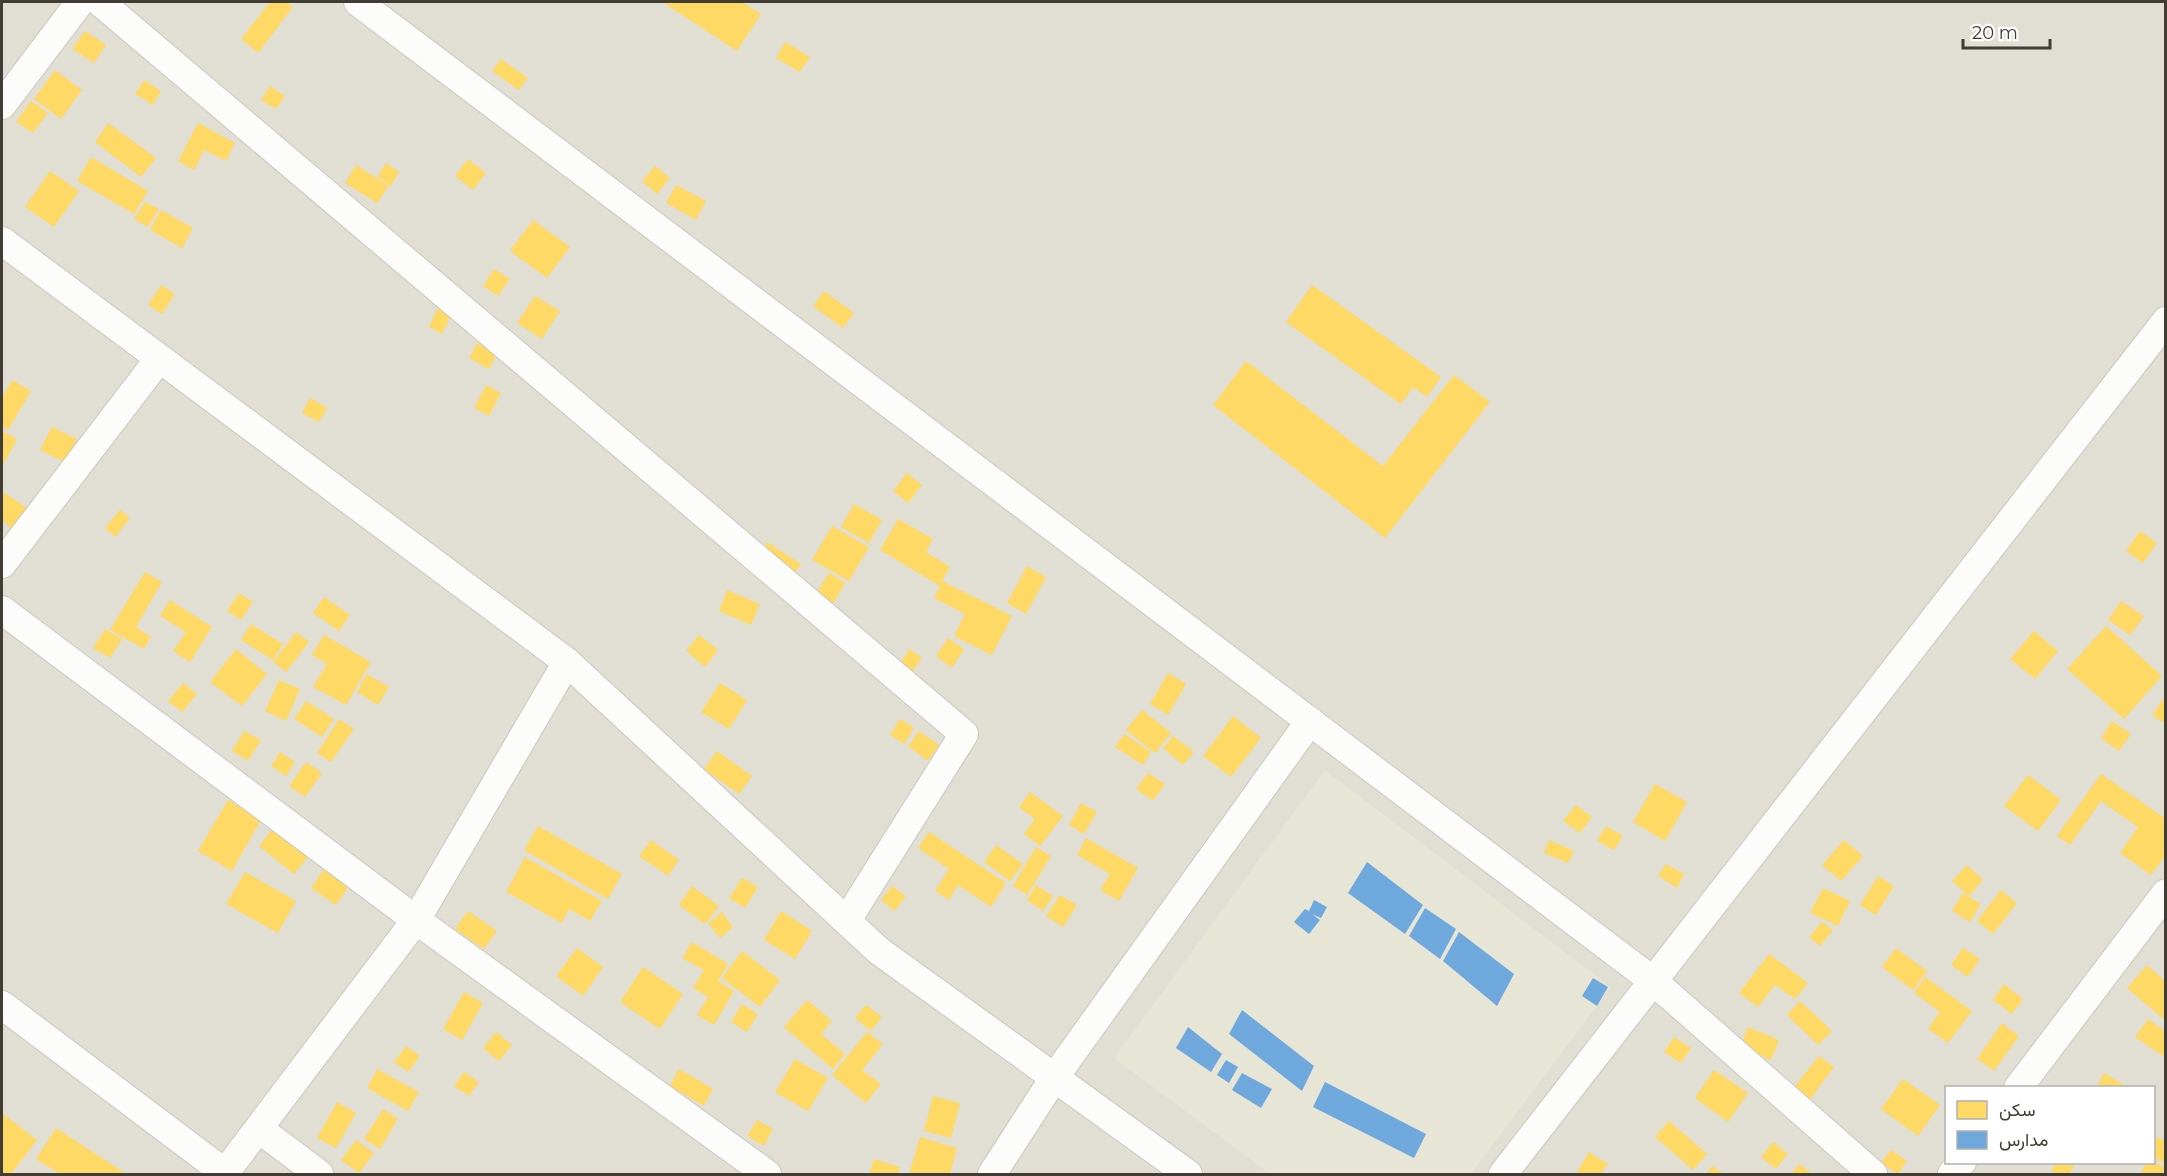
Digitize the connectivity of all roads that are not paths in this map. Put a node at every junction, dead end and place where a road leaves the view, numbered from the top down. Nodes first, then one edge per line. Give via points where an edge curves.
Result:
1 (80, 2) edge
2 (100, 2) edge
3 (357, 2) edge
4 (2, 105) edge
5 (2, 241) edge
6 (2166, 321) edge
7 (159, 358) junction
8 (2, 564) edge
9 (2, 610) edge
10 (567, 662) junction
11 (1310, 721) junction
12 (2166, 893) edge
13 (416, 920) junction
14 (847, 920) junction
15 (1652, 980) junction
16 (2, 1007) edge
17 (1054, 1078) junction
18 (2020, 1086) edge
19 (259, 1129) junction
20 (225, 1174) edge
21 (319, 1174) edge
22 (767, 1174) edge
23 (992, 1174) edge
24 (1188, 1174) edge
25 (1503, 1174) edge
26 (1873, 1174) edge

1 - 4 street
2 - 14 street via 964,734
3 - 11 street
5 - 7 street
6 - 15 street
7 - 8 street
7 - 10 street
9 - 13 street
10 - 13 street
10 - 14 street
11 - 15 street
11 - 17 street
12 - 18 street
13 - 19 street
13 - 22 street
14 - 17 street via 879,951
15 - 25 street
15 - 26 street
16 - 20 street
17 - 23 street
17 - 24 street
19 - 20 street
19 - 21 street

